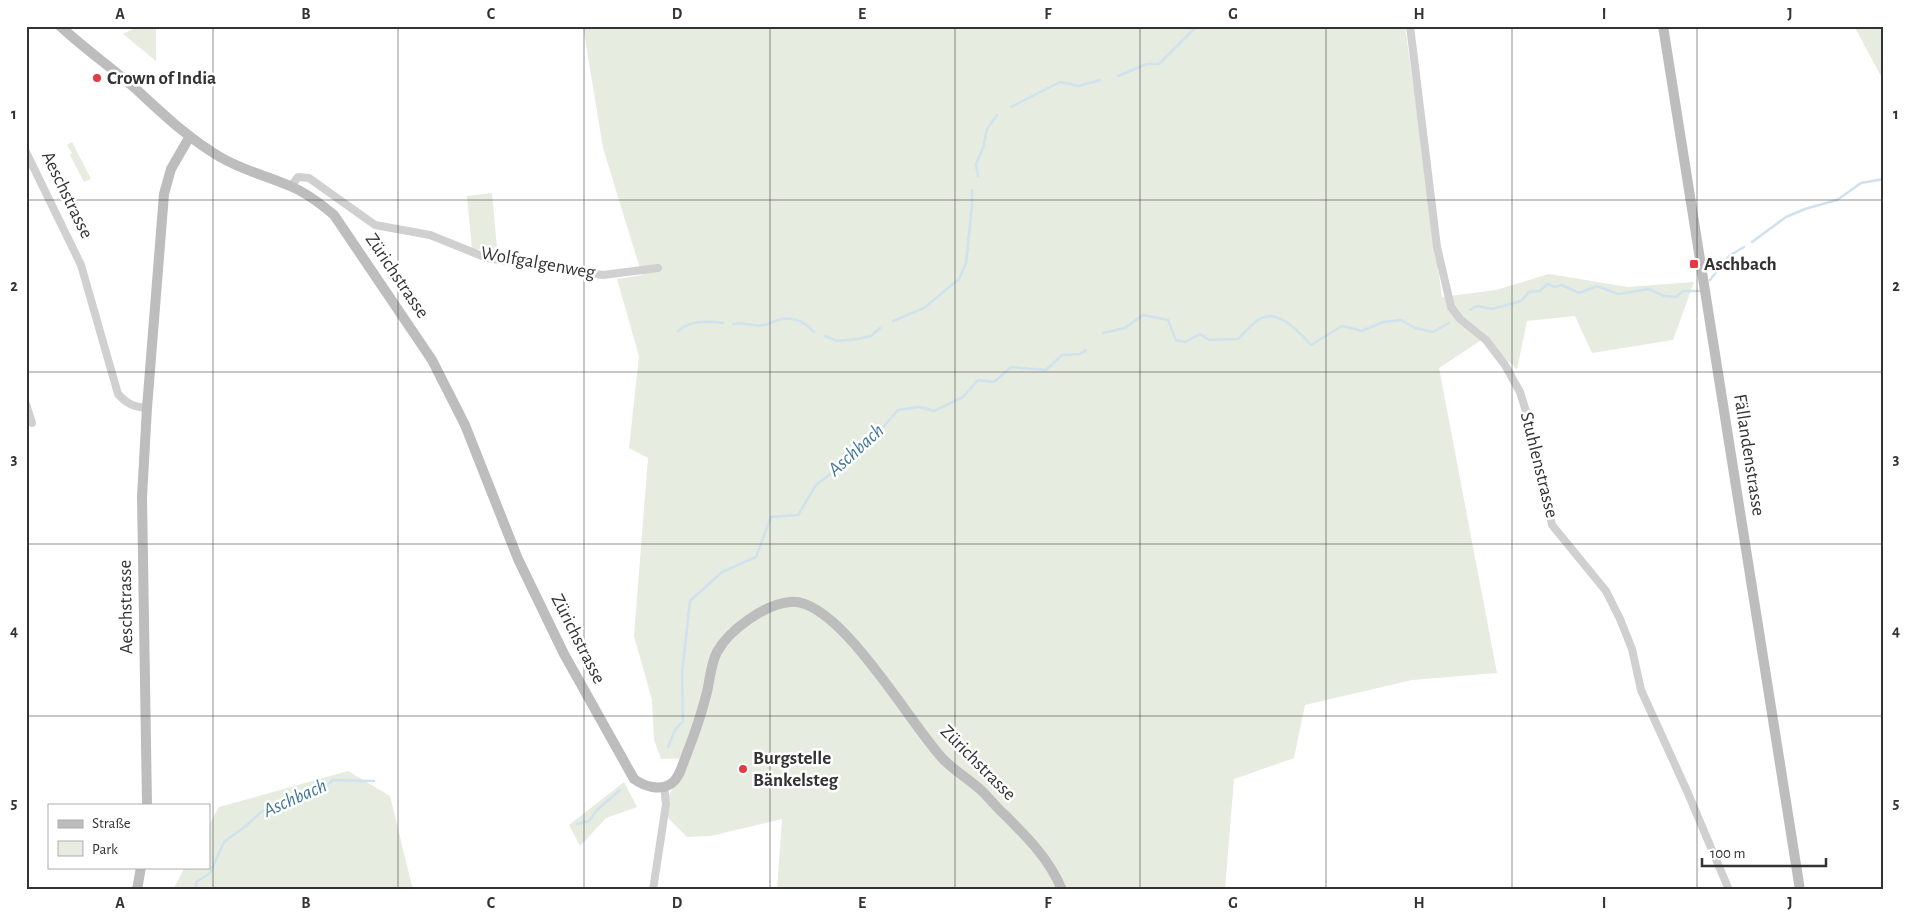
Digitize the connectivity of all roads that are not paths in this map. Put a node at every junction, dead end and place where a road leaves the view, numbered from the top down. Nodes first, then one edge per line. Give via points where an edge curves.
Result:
1 (60, 26) edge
2 (1410, 26) edge
3 (1663, 26) edge
4 (190, 136) junction
5 (26, 152) edge
6 (291, 186) junction
7 (658, 268) dead end
8 (26, 404) edge
9 (147, 408) junction
10 (32, 423) dead end
11 (664, 786) junction
12 (147, 804) edge
13 (141, 868) edge
14 (137, 890) edge
15 (654, 890) edge
16 (1062, 890) edge
17 (1729, 890) edge
18 (1800, 890) edge

1 - 4 street, Zürichstrasse
2 - 17 street, Stuhlenstrasse via 1437,247 1451,307 1486,340 1520,392 1552,525 1606,591 1620,619 1632,649 1641,690
3 - 18 street, Fällandenstrasse
4 - 6 street, Zürichstrasse via 242,169
4 - 9 street, Aeschstrasse via 171,169 164,194
5 - 9 street, Aeschstrasse via 81,265 118,394 126,403
6 - 7 street, Wolfgalgenweg via 298,177 310,178 374,225 430,236 487,258 603,275
6 - 11 street, Zürichstrasse via 316,200 334,216 432,360 465,425 518,559 577,679 634,779 652,787
8 - 10 street
9 - 12 street, Aeschstrasse via 142,541
11 - 15 street via 666,804
11 - 16 street, Zürichstrasse via 672,783 678,775 698,728 716,653 729,634 779,604 790,601 807,604 837,626 871,663 944,760 983,792 1038,848
13 - 14 street

